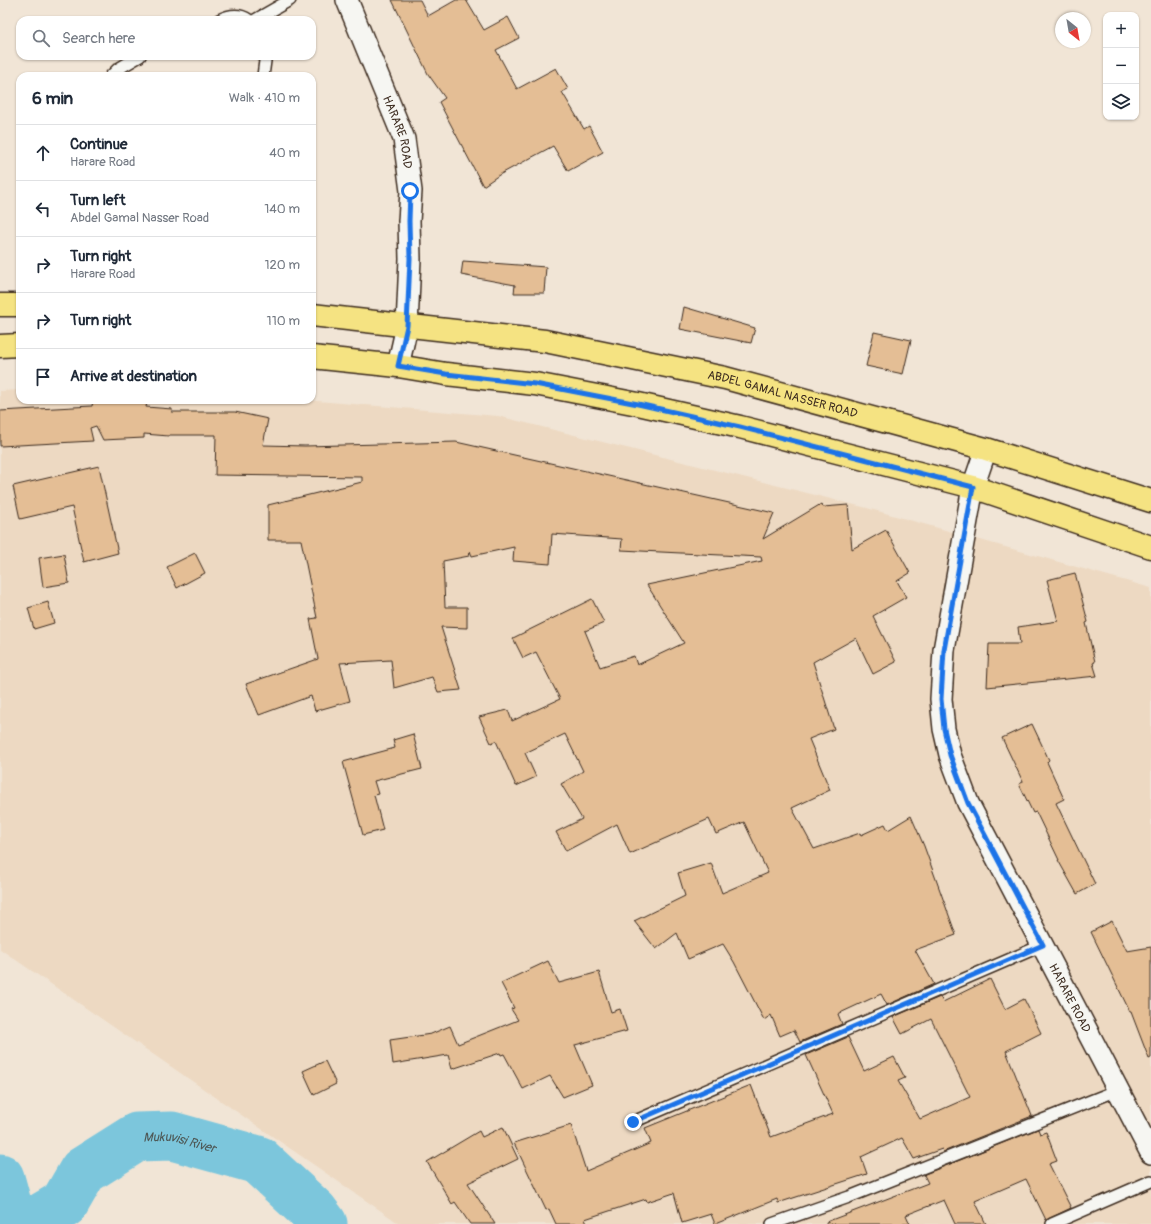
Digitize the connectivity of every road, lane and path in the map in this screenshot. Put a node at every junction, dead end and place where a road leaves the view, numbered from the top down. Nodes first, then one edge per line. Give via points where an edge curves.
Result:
1 (290, 0) edge
2 (347, 0) edge
3 (261, 16) edge
4 (133, 60) edge
5 (265, 60) edge
6 (115, 72) edge
7 (264, 72) edge
8 (0, 305) edge
9 (16, 305) edge
10 (316, 315) edge
11 (407, 326) junction
12 (16, 345) edge
13 (0, 346) edge
14 (316, 358) edge
15 (398, 366) junction
16 (986, 449) junction
17 (973, 487) junction
18 (1151, 501) edge
19 (1151, 547) edge
20 (1043, 945) junction
21 (1118, 1090) junction
22 (633, 1122) dead end
23 (1151, 1153) edge
24 (1151, 1181) edge
25 (772, 1224) edge
26 (1052, 1224) edge

1 - 3 lane
2 - 11 street, HARARE ROAD via 404,139 410,191
4 - 6 lane
5 - 7 lane
8 - 9 main road
10 - 11 main road, ABDEL GAMAL NASSER ROAD
11 - 15 street, HARARE ROAD
11 - 16 main road, ABDEL GAMAL NASSER ROAD via 545,341 650,362 725,378
12 - 13 main road
14 - 15 main road
15 - 17 main road via 535,384 638,404 740,427
16 - 17 street, HARARE ROAD
16 - 18 main road, ABDEL GAMAL NASSER ROAD
17 - 19 main road
17 - 20 street, HARARE ROAD via 944,650 941,699 944,729 950,755 968,803
20 - 21 street, HARARE ROAD
20 - 22 lane
21 - 23 street, HARARE ROAD
21 - 25 lane via 856,1194
24 - 26 lane

